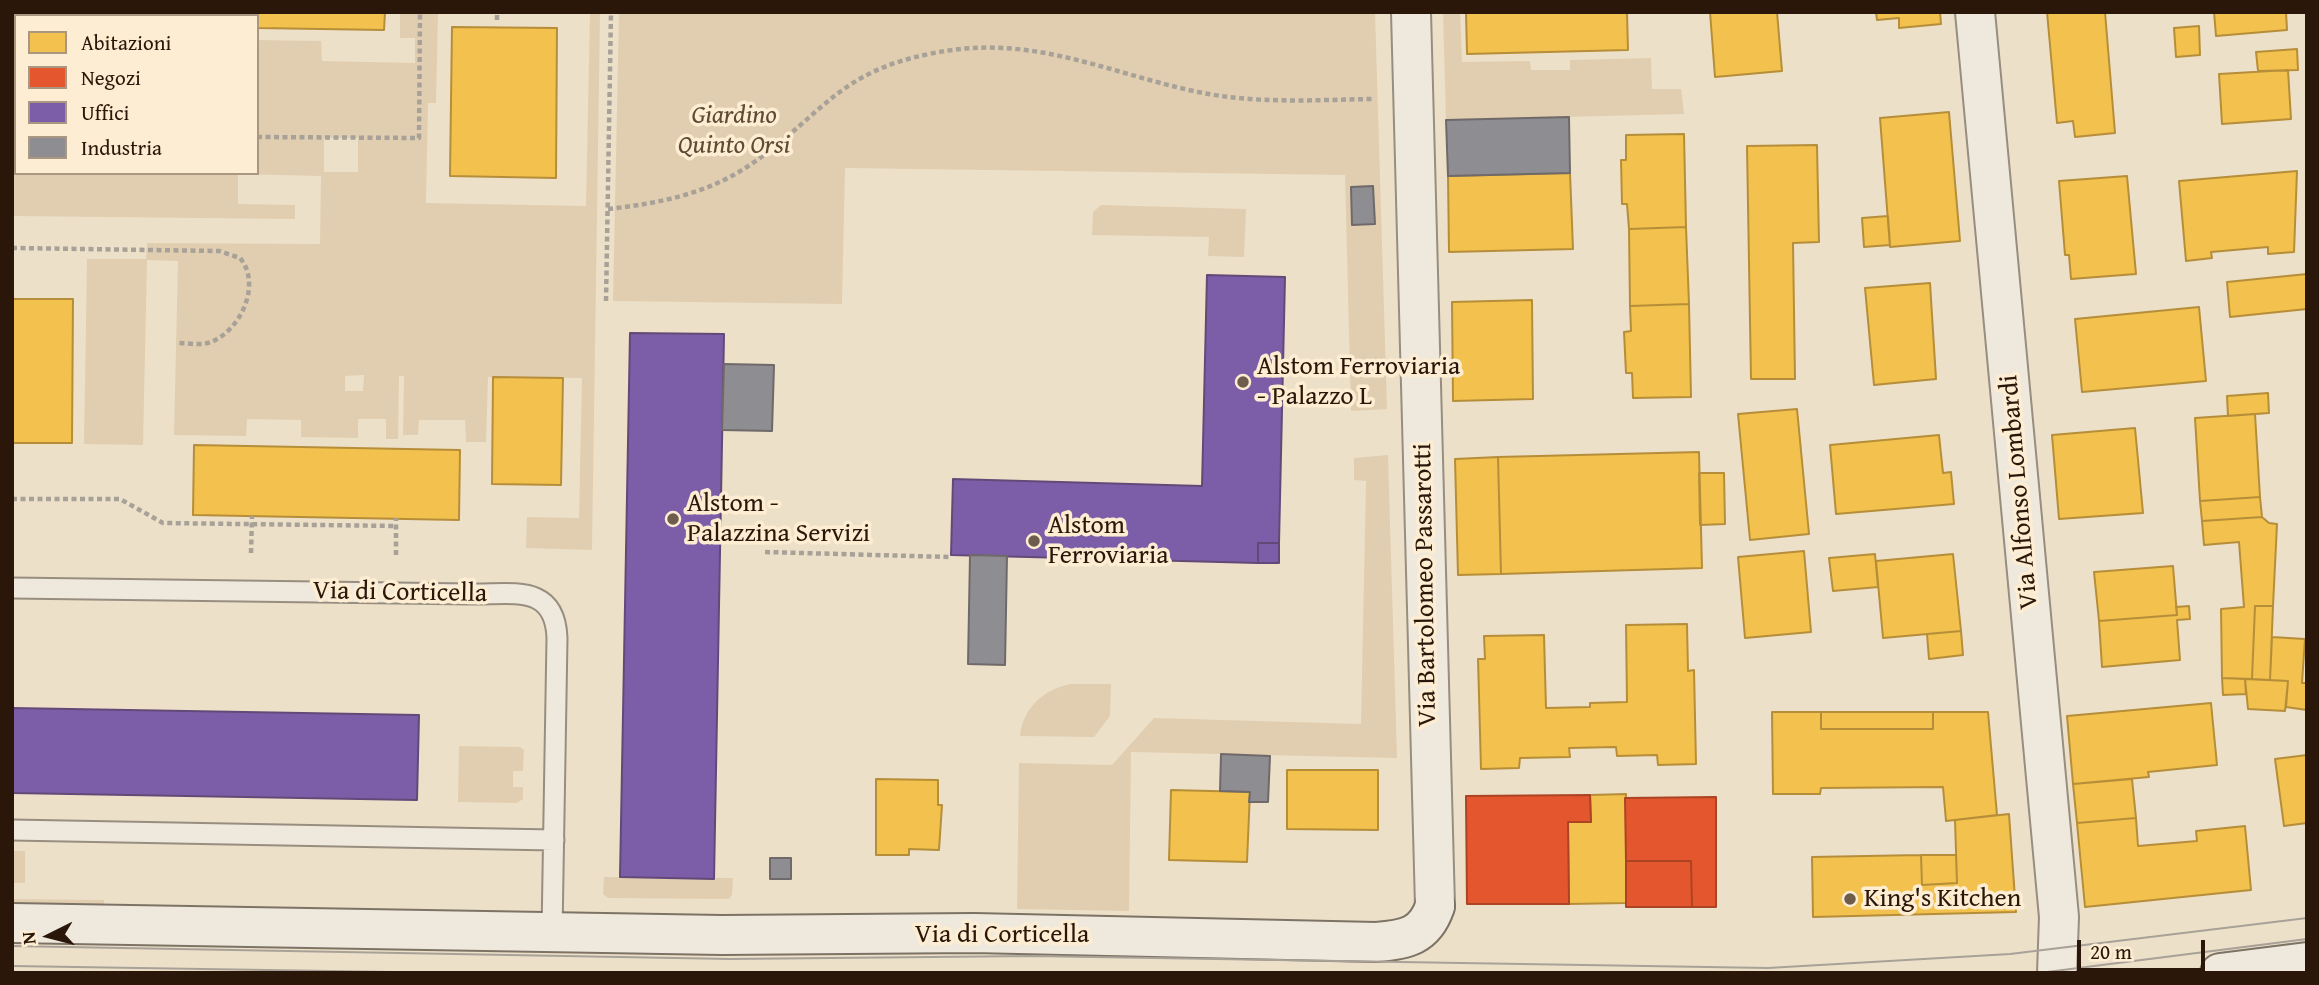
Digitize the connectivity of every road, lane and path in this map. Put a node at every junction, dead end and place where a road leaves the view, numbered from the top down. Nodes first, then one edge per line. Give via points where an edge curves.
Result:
1 (420, 12) edge
2 (497, 12) edge
3 (611, 12) edge
4 (1411, 12) edge
5 (1975, 12) edge
6 (497, 20) dead end
7 (1377, 99) dead end
8 (259, 137) edge
9 (608, 209) junction
10 (12, 248) edge
11 (606, 301) dead end
12 (177, 343) dead end
13 (12, 499) edge
14 (252, 516) dead end
15 (396, 519) dead end
16 (252, 524) junction
17 (397, 526) junction
18 (765, 552) dead end
19 (251, 553) dead end
20 (396, 555) dead end
21 (949, 557) dead end
22 (12, 588) edge
23 (12, 830) edge
24 (554, 840) junction
25 (1435, 906) joint
26 (12, 923) edge
27 (552, 932) junction
28 (2307, 962) edge
29 (2057, 973) edge
30 (2220, 973) edge

1 - 8 path via 419,138
2 - 6 path
3 - 9 path
4 - 25 street, Via Bartolomeo Passarotti
5 - 29 street, Via Alfonso Lombardi via 2059,917
7 - 9 path via 1233,98 1044,50 993,47 933,53 858,78 755,161 704,190 674,200
9 - 11 path
10 - 12 path via 219,251 240,258 250,275 237,321 209,342
13 - 16 path via 120,499 163,523
14 - 16 path
15 - 17 path
16 - 17 path
16 - 19 path
17 - 20 path
18 - 21 path
22 - 24 lane, Via di Corticella via 536,597 550,608 556,626
23 - 24 lane
24 - 27 lane, Via di Corticella
25 - 27 street, Via di Corticella via 1419,933 1376,942 974,933
26 - 27 street, Via di Corticella
28 - 30 street

